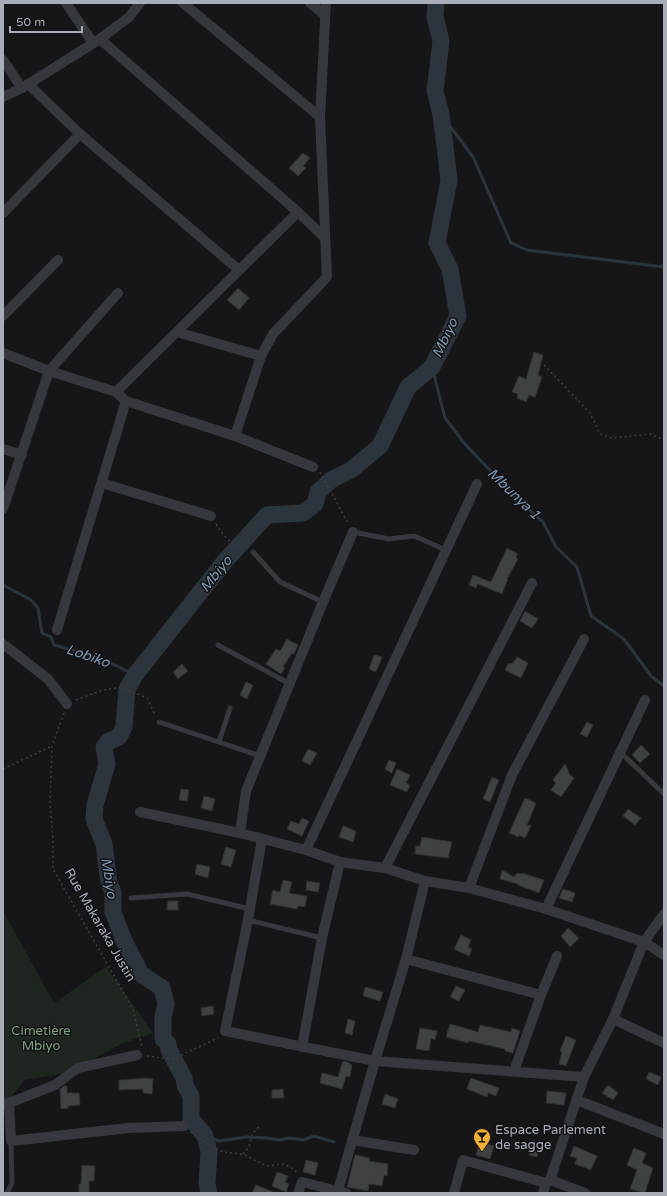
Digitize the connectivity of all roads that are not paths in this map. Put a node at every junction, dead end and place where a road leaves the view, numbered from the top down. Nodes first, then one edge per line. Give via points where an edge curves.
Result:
1 (66, 3) edge
2 (140, 3) edge
3 (183, 3) edge
4 (310, 3) edge
5 (326, 3) edge
6 (325, 15) junction
7 (96, 41) junction
8 (3, 60) edge
9 (25, 86) junction
10 (3, 97) edge
11 (320, 116) junction
12 (80, 134) junction
13 (298, 212) junction
14 (3, 213) edge
15 (325, 238) junction
16 (58, 260) dead end
17 (239, 270) junction
18 (118, 293) dead end
19 (3, 316) edge
20 (177, 332) junction
21 (3, 353) edge
22 (261, 356) junction
23 (49, 371) junction
24 (116, 392) junction
25 (126, 400) junction
26 (235, 436) junction
27 (3, 449) edge
28 (22, 455) junction
29 (313, 468) dead end
30 (102, 483) junction
31 (477, 484) dead end
32 (3, 509) edge
33 (211, 516) road end
34 (353, 532) joint
35 (446, 550) junction
36 (254, 552) road end
37 (532, 583) dead end
38 (323, 602) junction
39 (57, 630) dead end
40 (584, 639) dead end
41 (3, 644) edge
42 (218, 645) dead end
43 (290, 684) junction
44 (645, 700) dead end
45 (67, 704) road end
46 (230, 708) dead end
47 (159, 722) road end
48 (219, 742) junction
49 (620, 752) junction
50 (260, 756) junction
51 (664, 794) edge
52 (140, 812) dead end
53 (240, 833) junction
54 (262, 839) junction
55 (306, 850) junction
56 (340, 862) junction
57 (385, 868) junction
58 (425, 881) junction
59 (469, 888) junction
60 (131, 898) dead end
61 (250, 909) junction
62 (546, 909) junction
63 (664, 914) edge
64 (248, 920) junction
65 (322, 938) junction
66 (644, 942) junction
67 (664, 955) edge
68 (557, 956) dead end
69 (406, 959) junction
70 (541, 995) junction
71 (613, 1019) junction
72 (664, 1043) edge
73 (302, 1047) junction
74 (140, 1055) road end
75 (375, 1061) junction
76 (514, 1071) junction
77 (584, 1076) junction
78 (576, 1100) junction
79 (6, 1104) edge
80 (184, 1126) road end
81 (664, 1134) edge
82 (352, 1140) junction
83 (11, 1141) junction
84 (414, 1150) dead end
85 (547, 1185) edge
86 (342, 1192) edge
87 (7, 1193) edge
88 (298, 1193) edge
89 (454, 1193) edge
90 (585, 1193) edge

1 - 7 street
2 - 7 street via 129,17
3 - 11 street
4 - 6 street
5 - 6 street
6 - 11 street
7 - 9 street
7 - 13 street
8 - 9 street
9 - 10 street
9 - 12 street
11 - 15 street
12 - 14 street
12 - 17 street
13 - 15 street
13 - 17 street
15 - 22 street via 327,277 273,334
16 - 19 street
17 - 20 street
18 - 23 street
20 - 22 street
20 - 24 street
21 - 23 street
22 - 26 street
23 - 24 street
23 - 28 street
24 - 25 street
25 - 26 street
25 - 30 street
26 - 29 street
27 - 28 street
28 - 32 street
30 - 33 street
30 - 39 street
31 - 35 street
34 - 35 lane via 389,538 414,536
34 - 38 street
35 - 55 street
36 - 38 lane via 280,582
37 - 57 street
38 - 43 street
40 - 59 street via 512,775
41 - 45 street via 48,680
42 - 43 lane
43 - 50 street
44 - 49 street
46 - 48 lane
47 - 48 lane
48 - 50 lane
49 - 51 lane
49 - 62 street
50 - 53 street via 246,791
52 - 53 street
53 - 54 street
54 - 55 street
54 - 61 street
55 - 56 street
56 - 57 street
56 - 65 street
57 - 58 street
58 - 59 street
58 - 69 street
59 - 62 street
60 - 61 lane via 187,894
61 - 64 street
62 - 66 street
63 - 66 street
64 - 65 lane
64 - 73 street via 225,1031
65 - 73 street
66 - 67 street
66 - 71 street
68 - 70 street
69 - 70 street
69 - 75 street
70 - 76 street
71 - 72 street
71 - 77 street
73 - 75 street
74 - 79 street via 78,1068 55,1085
75 - 76 street
75 - 82 street
76 - 77 street
77 - 78 street
78 - 81 street
78 - 85 street
79 - 83 street
80 - 83 street via 128,1128
82 - 84 street
82 - 86 street
83 - 87 lane via 12,1182
85 - 89 street via 463,1160
85 - 90 street
86 - 88 street via 302,1182

